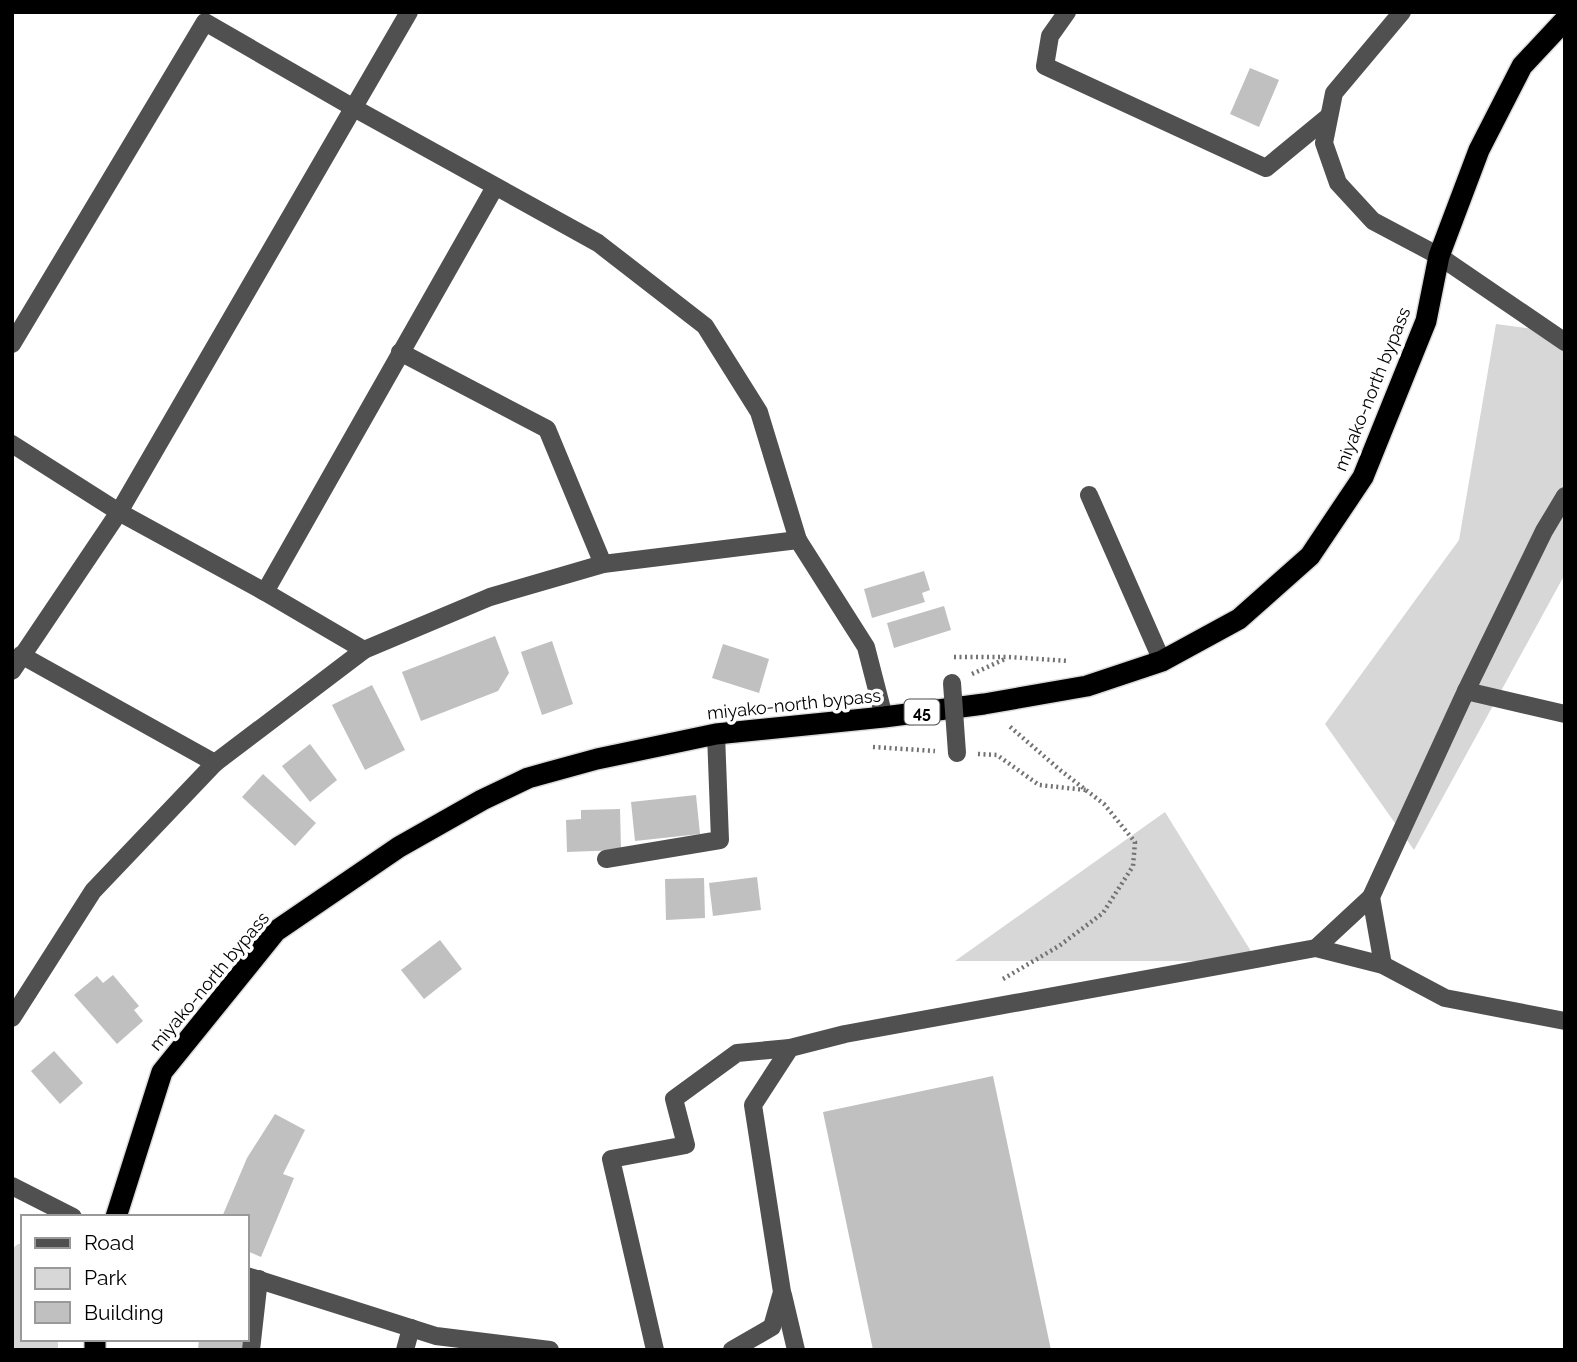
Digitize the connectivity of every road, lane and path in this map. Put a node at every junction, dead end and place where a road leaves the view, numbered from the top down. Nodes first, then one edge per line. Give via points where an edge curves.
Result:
1 (409, 12) edge
2 (1067, 12) edge
3 (1402, 12) edge
4 (1565, 20) edge
5 (354, 108) junction
6 (1328, 117) junction
7 (495, 187) junction
8 (1439, 256) junction
9 (1565, 342) edge
10 (12, 344) edge
11 (400, 352) junction
12 (12, 444) edge
13 (1089, 495) dead end
14 (1565, 496) edge
15 (119, 512) junction
16 (799, 541) junction
17 (603, 564) junction
18 (265, 592) junction
19 (364, 650) junction
20 (22, 655) junction
21 (952, 657) dead end
22 (1009, 657) junction
23 (1072, 661) dead end
24 (1162, 661) junction
25 (12, 671) edge
26 (953, 683) joint
27 (1466, 691) junction
28 (984, 704) junction
29 (1565, 714) edge
30 (884, 717) junction
31 (716, 734) junction
32 (873, 747) dead end
33 (957, 753) junction
34 (215, 763) junction
35 (1087, 790) junction
36 (606, 859) dead end
37 (1371, 897) junction
38 (1316, 948) junction
39 (1383, 965) junction
40 (1000, 981) dead end
41 (18, 993) edge
42 (12, 1018) edge
43 (1565, 1021) edge
44 (790, 1048) junction
45 (12, 1186) edge
46 (69, 1215) edge
47 (117, 1215) edge
48 (253, 1278) edge
49 (782, 1292) junction
50 (411, 1328) junction
51 (251, 1350) edge
52 (405, 1350) edge
53 (550, 1350) edge
54 (656, 1350) edge
55 (732, 1350) edge
56 (796, 1350) edge

1 - 5 street
2 - 6 street via 1050,36 1045,66 1266,168
3 - 6 street via 1334,93
4 - 8 highway, miyako-north bypass / 45 via 1522,66 1479,150
5 - 7 street
5 - 10 street via 205,22
5 - 15 street
6 - 8 street via 1324,143 1338,183 1373,221
7 - 11 street
7 - 16 street via 597,243 705,326 759,412
8 - 9 street
8 - 24 highway, miyako-north bypass / 45 via 1426,321 1363,477 1310,555 1239,620
11 - 17 street via 547,429
11 - 18 street
12 - 15 street
13 - 24 street
14 - 27 street
15 - 18 street
15 - 20 street
16 - 17 street
16 - 30 street via 866,647
17 - 19 street via 490,597
18 - 19 street
19 - 34 street
20 - 25 street
20 - 34 street
21 - 22 path
22 - 23 path
22 - 26 path
24 - 28 highway, miyako-north bypass / 45 via 1087,686
26 - 33 street, bridge
27 - 29 street
27 - 37 street
28 - 30 highway, miyako-north bypass / 45
28 - 35 path
30 - 31 highway, miyako-north bypass / 45
31 - 36 street via 720,840
31 - 47 highway, miyako-north bypass / 45 via 528,778 398,847 276,931 162,1072
32 - 33 path
33 - 35 path via 997,755 1039,785
34 - 41 street via 93,891
35 - 40 path via 1135,842 1133,866 1103,913
37 - 38 street
37 - 39 street
38 - 39 street
38 - 44 street
39 - 43 street via 1445,998
41 - 42 street
44 - 49 street via 753,1105
44 - 54 street via 737,1054 674,1099 686,1145 611,1159
45 - 46 street
48 - 50 street
48 - 51 street
49 - 55 street via 772,1327
49 - 56 street
50 - 52 street
50 - 53 street via 436,1336

